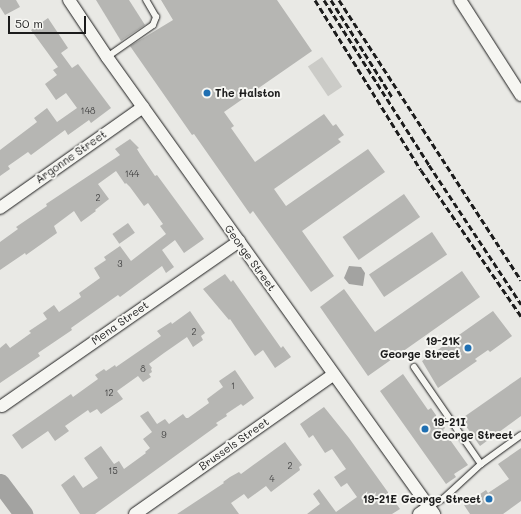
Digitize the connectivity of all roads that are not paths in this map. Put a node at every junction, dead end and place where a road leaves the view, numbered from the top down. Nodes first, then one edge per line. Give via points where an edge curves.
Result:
1 (69, 0) edge
2 (146, 0) edge
3 (460, 0) edge
4 (107, 57) junction
5 (521, 95) edge
6 (143, 107) junction
7 (0, 208) edge
8 (239, 241) junction
9 (414, 368) dead end
10 (333, 375) junction
11 (2, 406) dead end
12 (521, 435) edge
13 (481, 464) junction
14 (427, 512) edge
15 (135, 514) edge

1 - 4 street, George Street
2 - 4 lane via 156,17 153,25
3 - 5 street
4 - 6 street, George Street
6 - 7 street, Argonne Street
6 - 8 street, George Street
8 - 10 street, George Street
8 - 11 street, Mena Street
9 - 13 lane
10 - 14 street, George Street
10 - 15 street, Brussels Street
12 - 13 lane
13 - 14 lane

